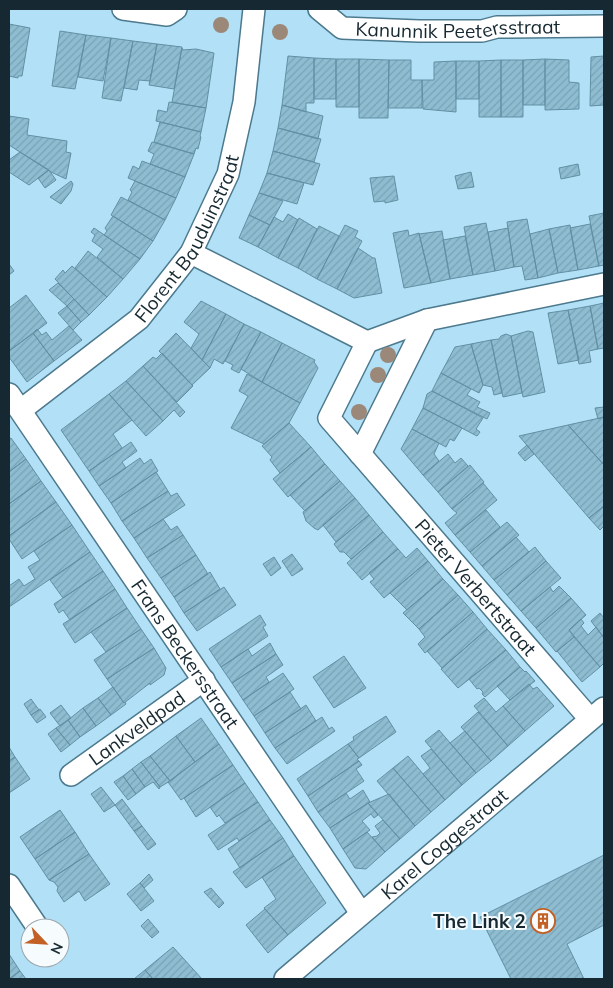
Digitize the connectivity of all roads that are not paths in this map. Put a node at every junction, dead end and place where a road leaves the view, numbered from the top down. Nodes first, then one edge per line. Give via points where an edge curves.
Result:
1 (122, 9) edge
2 (176, 9) edge
3 (254, 9) edge
4 (319, 9) edge
5 (604, 26) edge
6 (191, 253) junction
7 (604, 284) edge
8 (427, 320) junction
9 (367, 342) junction
10 (15, 402) edge
11 (360, 454) junction
12 (204, 680) junction
13 (597, 713) edge
14 (71, 775) dead end
15 (9, 885) edge
16 (361, 913) junction
17 (31, 918) edge
18 (285, 979) edge

1 - 2 street via 167,15
3 - 6 street, Florent Bauduinstraat via 244,102 228,174
4 - 5 street, Kanunnik Peetersstraat via 342,28 482,31
6 - 9 street
6 - 10 street, Florent Bauduinstraat via 139,319
7 - 8 street
8 - 9 street
8 - 11 street
9 - 11 street, Pieter Verbertstraat via 329,418
10 - 12 street, Frans Beckersstraat
11 - 13 street, Pieter Verbertstraat
12 - 14 street, Lankveldpad
12 - 16 street, Frans Beckersstraat
13 - 16 street, Karel Coggestraat
15 - 17 street
16 - 18 street, Karel Coggestraat

